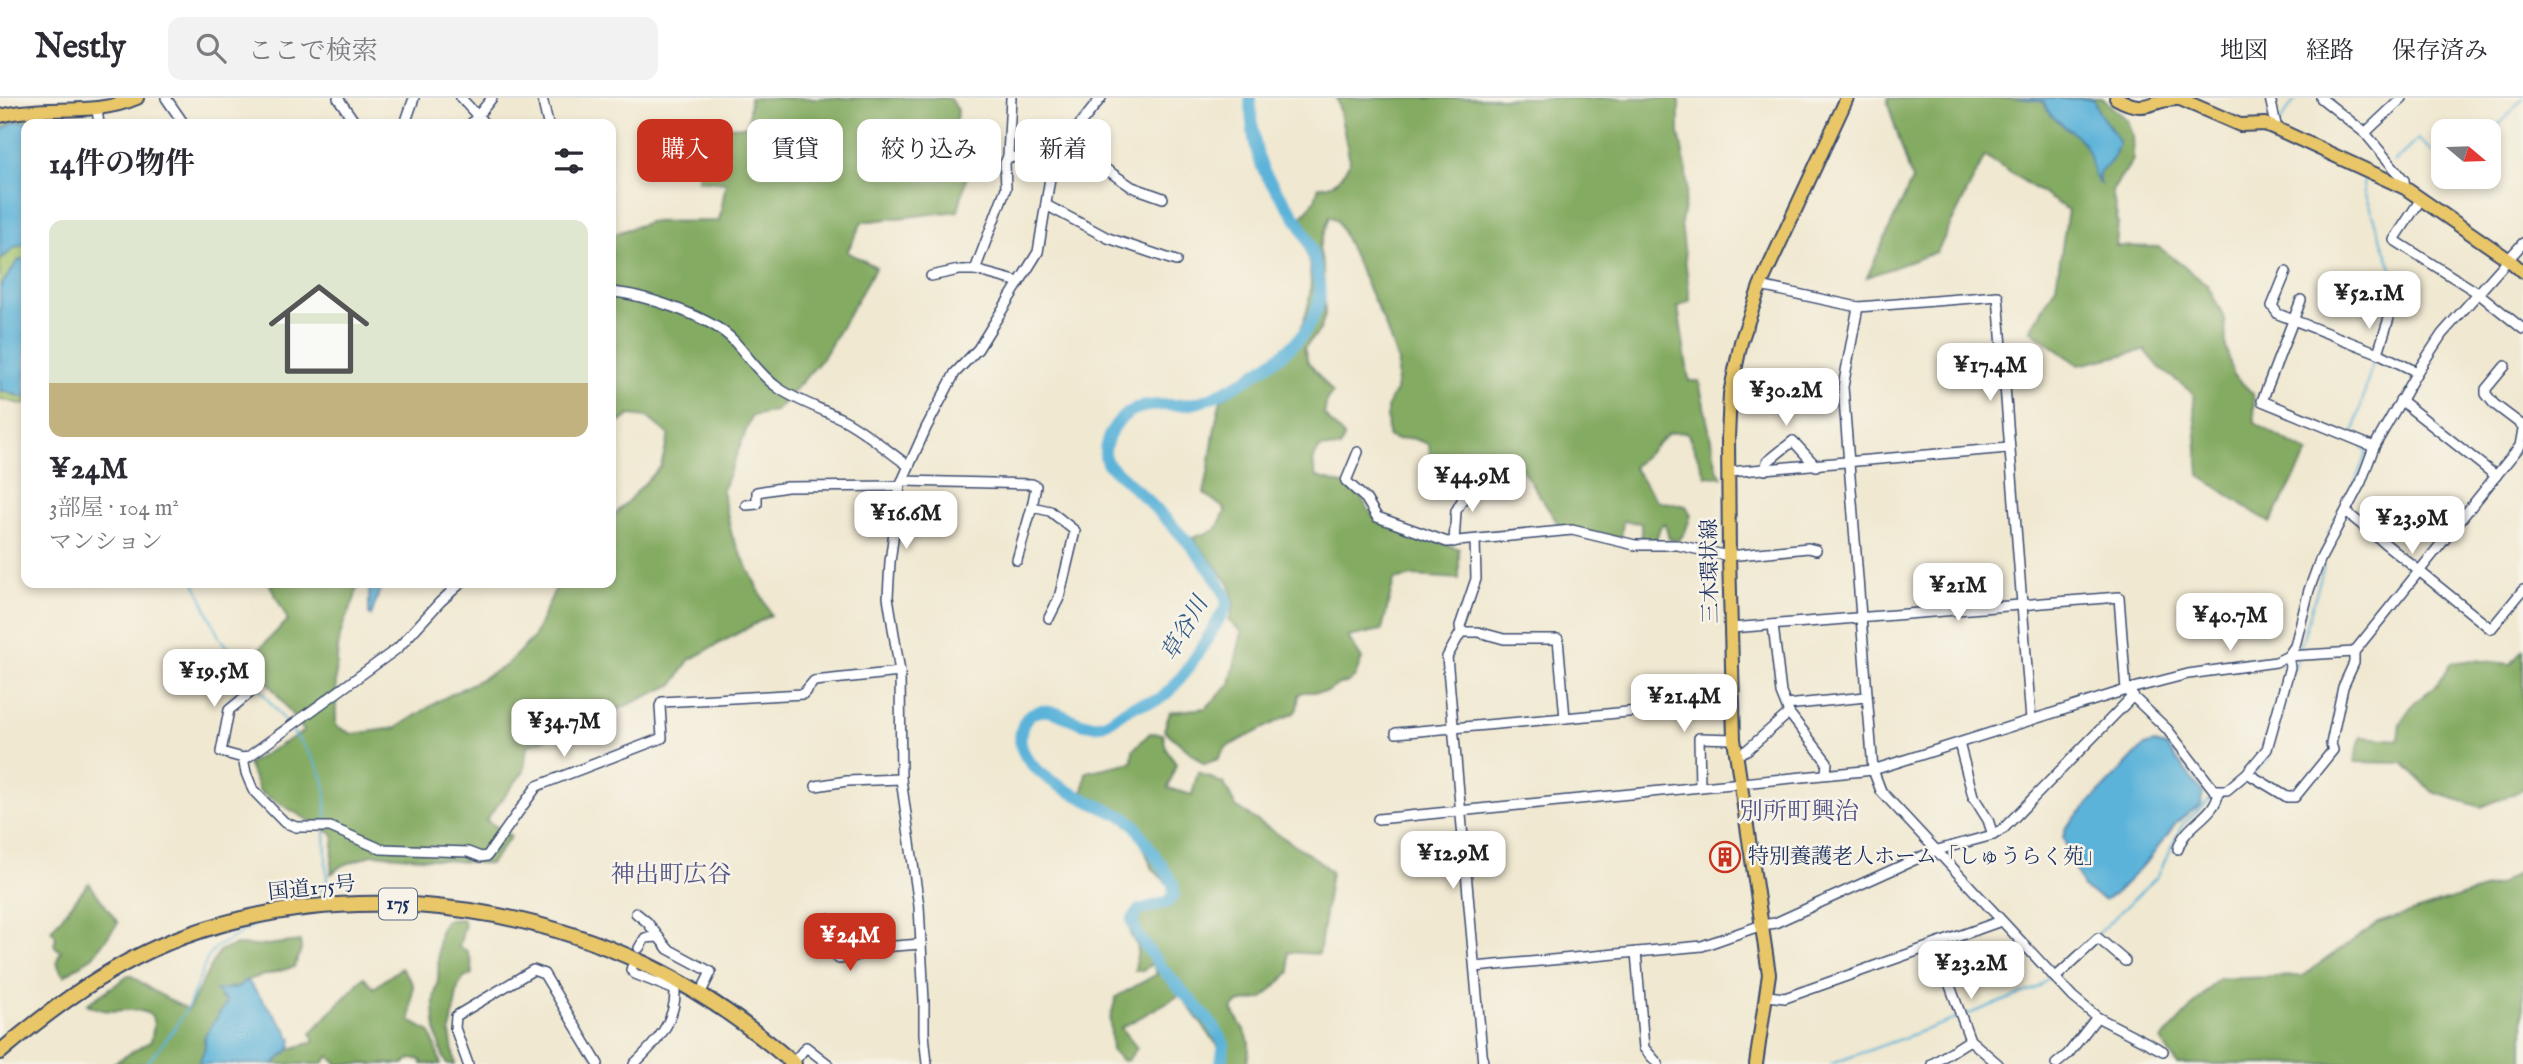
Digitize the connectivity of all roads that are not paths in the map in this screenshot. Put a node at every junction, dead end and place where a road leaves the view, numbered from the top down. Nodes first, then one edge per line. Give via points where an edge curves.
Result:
1 (137, 98) edge
2 (166, 98) edge
3 (338, 98) edge
4 (414, 98) edge
5 (461, 98) edge
6 (542, 98) edge
7 (1011, 98) edge
8 (1101, 98) edge
9 (1847, 98) edge
10 (2116, 98) edge
11 (2270, 98) edge
12 (2321, 98) edge
13 (2402, 98) edge
14 (494, 99) edge
15 (97, 110) junction
16 (0, 116) edge
17 (98, 119) edge
18 (181, 119) edge
19 (353, 119) edge
20 (407, 119) edge
21 (476, 119) edge
22 (480, 119) edge
23 (547, 119) edge
24 (1084, 119) edge
25 (2277, 129) junction
26 (2365, 133) junction
27 (1008, 156) junction
28 (1015, 158) edge
29 (1111, 173) edge
30 (1050, 182) edge
31 (2405, 188) junction
32 (1163, 198) dead end
33 (2421, 199) junction
34 (1046, 205) junction
35 (2523, 243) edge
36 (2508, 259) junction
37 (1175, 261) dead end
38 (975, 270) junction
39 (2286, 272) dead end
40 (2523, 272) edge
41 (931, 276) dead end
42 (1019, 282) junction
43 (1760, 286) junction
44 (616, 292) edge
45 (2478, 293) junction
46 (2301, 300) dead end
47 (1858, 307) junction
48 (2389, 318) dead end
49 (2294, 320) junction
50 (2523, 329) edge
51 (2378, 353) junction
52 (2505, 366) dead end
53 (2417, 372) junction
54 (2400, 400) junction
55 (2523, 427) edge
56 (2374, 447) junction
57 (2008, 448) junction
58 (1358, 452) dead end
59 (1847, 463) junction
60 (909, 466) junction
61 (1816, 466) junction
62 (1765, 470) junction
63 (1729, 472) junction
64 (2496, 476) junction
65 (1473, 481) dead end
66 (901, 484) junction
67 (746, 505) dead end
68 (1032, 506) junction
69 (2346, 512) junction
70 (1475, 540) junction
71 (1454, 542) junction
72 (1816, 550) dead end
73 (1729, 556) junction
74 (1017, 560) dead end
75 (2419, 571) junction
76 (455, 588) edge
77 (2523, 590) edge
78 (2021, 604) junction
79 (1859, 616) junction
80 (1049, 618) dead end
81 (1773, 625) junction
82 (1731, 628) junction
83 (1461, 632) junction
84 (2354, 652) junction
85 (2288, 656) junction
86 (900, 671) junction
87 (251, 692) dead end
88 (2129, 693) junction
89 (1866, 697) junction
90 (1732, 702) junction
91 (1788, 709) junction
92 (1565, 718) junction
93 (2031, 720) junction
94 (1453, 728) junction
95 (1396, 733) dead end
96 (1734, 739) junction
97 (1959, 743) junction
98 (1737, 755) junction
99 (243, 758) junction
100 (1872, 770) junction
101 (2248, 773) junction
102 (1826, 774) junction
103 (901, 779) junction
104 (1741, 782) junction
105 (816, 786) dead end
106 (1700, 787) junction
107 (2219, 791) junction
108 (1460, 811) junction
109 (1378, 819) dead end
110 (1993, 835) junction
111 (2178, 849) dead end
112 (1934, 850) junction
113 (636, 913) dead end
114 (827, 919) dead end
115 (2001, 921) junction
116 (1762, 925) junction
117 (658, 937) junction
118 (921, 944) junction
119 (1935, 944) junction
120 (639, 948) dead end
121 (1636, 953) junction
122 (2125, 961) dead end
123 (632, 967) dead end
124 (1475, 967) junction
125 (2055, 978) junction
126 (678, 986) junction
127 (700, 994) junction
128 (1767, 996) junction
129 (2098, 1017) junction
130 (1969, 1040) junction
131 (2164, 1051) dead end
132 (0, 1052) edge
133 (793, 1063) edge
134 (468, 1064) edge
135 (598, 1064) edge
136 (634, 1064) edge
137 (828, 1064) edge
138 (927, 1064) edge
139 (1483, 1064) edge
140 (1658, 1064) edge
141 (1756, 1064) edge
142 (1933, 1064) edge
143 (1998, 1064) edge
144 (2056, 1064) edge

1 - 15 main road
2 - 18 street
3 - 19 street
4 - 20 street
5 - 21 street
6 - 23 street
7 - 27 street
8 - 24 street
9 - 43 main road, 三木環状線
10 - 25 main road via 2131,106 2180,99 2240,125 2265,124
11 - 25 street
12 - 26 street
13 - 26 street
14 - 22 street
15 - 16 main road via 18,111
15 - 17 street
25 - 31 main road
26 - 31 street via 2404,180
27 - 28 street
27 - 38 street via 1006,188
29 - 32 street via 1132,187
30 - 34 street
31 - 33 main road
33 - 36 main road
33 - 45 street via 2394,240
34 - 37 street via 1108,238
34 - 42 street via 1038,252
35 - 36 street
36 - 40 main road
36 - 45 street
38 - 41 street
38 - 42 street
39 - 49 street via 2272,306 2278,314
42 - 60 street via 978,349 955,373
43 - 47 street
43 - 63 main road, 三木環状線 via 1730,394
44 - 60 street via 651,299 724,332 778,388 858,428
45 - 50 street
45 - 53 street
46 - 49 street
47 - 57 street via 1998,296
47 - 59 street via 1843,387
48 - 51 street
49 - 51 street
49 - 56 street via 2262,401
51 - 53 street
52 - 55 street via 2486,394
53 - 54 street
54 - 56 street
54 - 64 street
55 - 64 street via 2520,446
56 - 69 street
57 - 59 street
57 - 78 street
58 - 71 street via 1346,481 1377,517
59 - 61 street
59 - 79 street
60 - 66 street
61 - 62 street
61 - 62 street via 1793,441 1767,461
62 - 63 street
63 - 73 main road, 三木環状線
64 - 75 street
65 - 71 street via 1456,511
66 - 67 street via 787,487 757,492 757,504
66 - 68 street via 1032,484 1037,486
66 - 86 street via 888,597
68 - 74 street
68 - 80 street via 1050,511 1075,531 1059,598
69 - 75 street
69 - 85 street via 2320,560
70 - 71 street
70 - 73 street via 1572,530 1635,545 1677,545
70 - 83 street via 1476,579
72 - 73 street
73 - 82 main road, 三木環状線
75 - 77 street via 2491,629
75 - 84 street
76 - 99 street via 398,648 279,737
78 - 79 street
78 - 88 street via 2119,597
78 - 93 street
79 - 81 street
79 - 89 street
81 - 82 street
81 - 91 street via 1781,693
82 - 90 main road, 三木環状線
83 - 92 street via 1504,639 1558,639
83 - 94 street via 1447,656
84 - 85 street
84 - 101 street via 2333,750 2295,797 2287,797
85 - 88 street via 2276,662 2188,674
85 - 101 street via 2290,667 2267,750
86 - 99 street via 814,681 803,694 662,702 662,738 537,786 487,856 481,857 468,852 381,849 330,827 296,827 284,822 253,790
86 - 103 street
87 - 99 street via 229,710 220,752
88 - 93 street
88 - 107 street via 2167,729
88 - 110 street
89 - 91 street
89 - 100 street
90 - 92 street
90 - 96 main road, 三木環状線
91 - 98 street
91 - 102 street via 1827,762
92 - 94 street
93 - 97 street
94 - 95 street
94 - 108 street
96 - 98 main road, 三木環状線
96 - 106 street via 1699,738
97 - 100 street
97 - 110 street via 1973,796
98 - 104 main road, 三木環状線
100 - 102 street
100 - 112 street via 1881,791
101 - 107 street
102 - 104 street
103 - 105 street
103 - 118 street
104 - 106 street
104 - 116 main road, 三木環状線
106 - 108 street
107 - 111 street via 2218,802 2181,839
108 - 109 street
108 - 124 street
110 - 112 street
112 - 115 street
112 - 116 street
113 - 117 street
114 - 118 street via 833,954 839,959 882,947
115 - 119 street
115 - 125 street
116 - 121 street via 1702,946
116 - 128 main road, 三木環状線 via 1769,974
117 - 120 street via 645,938
117 - 127 street via 674,953 711,972
118 - 138 street
119 - 128 street via 1785,998
119 - 130 street
121 - 124 street
121 - 140 street via 1644,1048
122 - 125 street via 2098,938
123 - 126 street via 635,974
124 - 139 street
125 - 129 street
126 - 127 highway, 国道175号 / 175
126 - 132 highway, 国道175号 / 175 via 645,964 580,938 488,914 378,904 305,908 225,923 140,956 89,984
126 - 136 street via 659,1040
127 - 133 highway, 国道175号 / 175
128 - 141 main road, 三木環状線
129 - 131 street
129 - 144 street
130 - 142 street
130 - 143 street
133 - 137 street via 806,1047
134 - 135 street via 455,1028 456,1016 533,970 544,974

